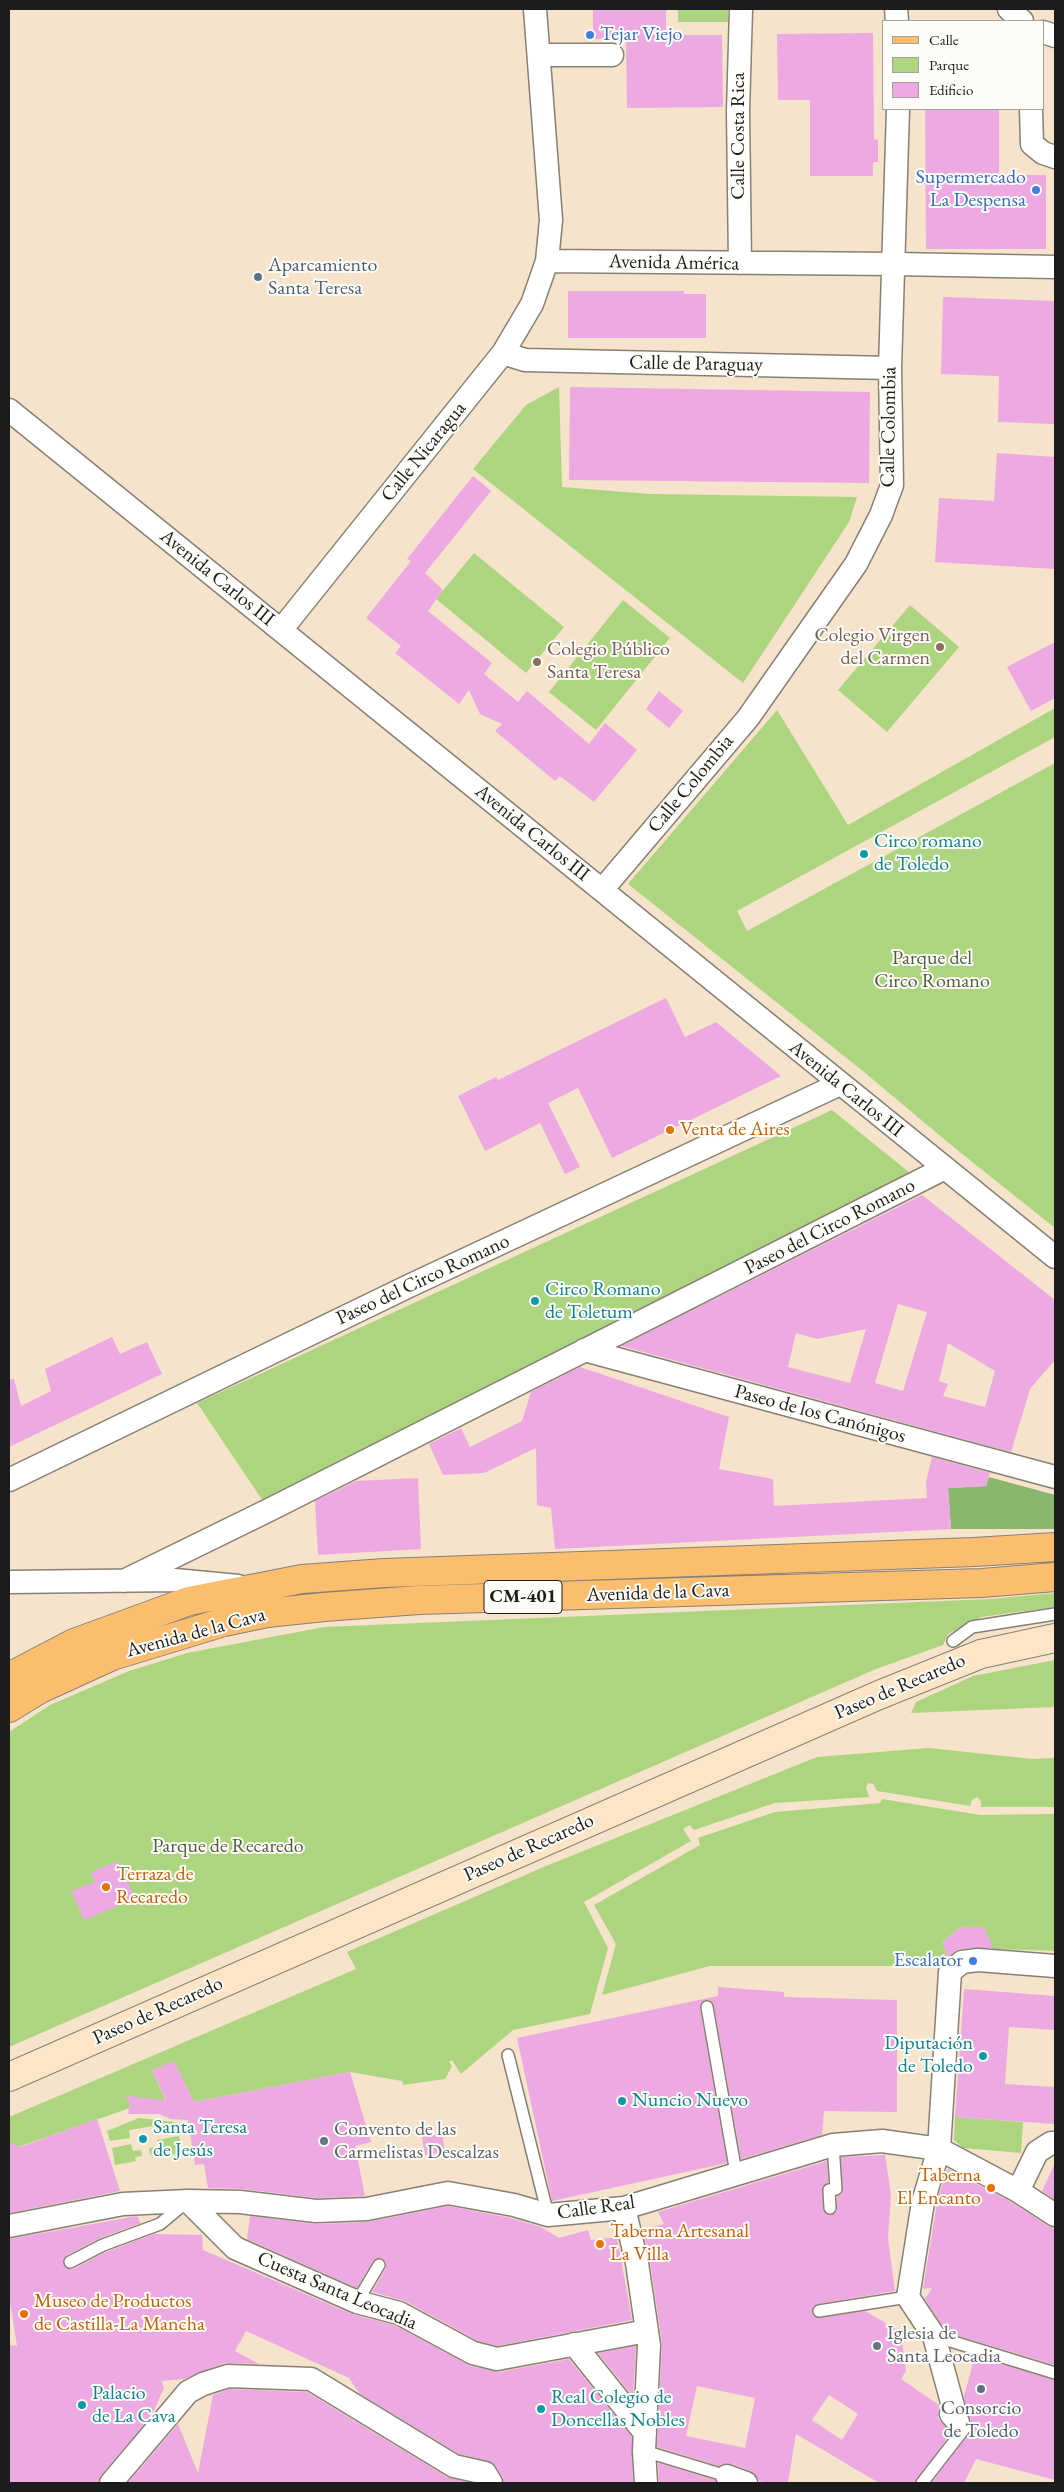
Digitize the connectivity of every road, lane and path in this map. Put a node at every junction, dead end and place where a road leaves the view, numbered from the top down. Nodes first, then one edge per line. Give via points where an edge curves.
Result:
1 (535, 9) edge
2 (741, 9) edge
3 (1009, 9) edge
4 (1021, 20) edge
5 (612, 55) dead end
6 (539, 56) junction
7 (898, 110) edge
8 (1031, 110) edge
9 (1055, 157) edge
10 (547, 261) junction
11 (740, 264) junction
12 (895, 264) junction
13 (1055, 267) edge
14 (503, 353) junction
15 (890, 368) junction
16 (9, 410) edge
17 (281, 630) junction
18 (602, 890) junction
19 (840, 1084) junction
20 (945, 1168) junction
21 (1055, 1257) edge
22 (584, 1350) junction
23 (1055, 1477) edge
24 (9, 1480) edge
25 (1055, 1547) edge
26 (1055, 1577) edge
27 (124, 1581) junction
28 (9, 1582) edge
29 (251, 1587) junction
30 (1055, 1614) edge
31 (1055, 1638) edge
32 (953, 1641) dead end
33 (9, 1677) edge
34 (9, 1708) edge
35 (1055, 1966) edge
36 (707, 2008) dead end
37 (508, 2055) dead end
38 (9, 2077) edge
39 (1055, 2143) edge
40 (833, 2146) junction
41 (939, 2149) junction
42 (736, 2173) junction
43 (1018, 2191) junction
44 (188, 2201) junction
45 (624, 2208) junction
46 (830, 2208) dead end
47 (548, 2215) junction
48 (1055, 2215) edge
49 (9, 2226) edge
50 (70, 2262) dead end
51 (379, 2264) dead end
52 (911, 2301) junction
53 (358, 2302) junction
54 (819, 2311) dead end
55 (647, 2331) junction
56 (934, 2336) junction
57 (574, 2344) junction
58 (1055, 2373) edge
59 (958, 2422) joint
60 (645, 2442) junction
61 (488, 2478) edge
62 (736, 2480) edge
63 (111, 2483) edge
64 (646, 2483) edge
65 (922, 2483) edge

1 - 6 street
2 - 11 street, Calle Costa Rica via 738,112
3 - 4 street
5 - 6 street
6 - 10 street via 551,220
7 - 12 street, Calle Colombia
8 - 9 street via 1032,144
10 - 11 street, Avenida América
10 - 14 street, Calle Nicaragua via 532,304
11 - 12 street, Avenida América
12 - 13 street, Avenida América
12 - 15 street, Calle Colombia
14 - 15 street, Calle de Paraguay via 525,360
14 - 17 street, Calle Nicaragua
15 - 18 street, Calle Colombia via 892,485 856,564 748,718
16 - 17 street, Avenida Carlos III
17 - 18 street, Avenida Carlos III
18 - 19 street, Avenida Carlos III
19 - 20 street, Avenida Carlos III
19 - 24 street, Paseo del Circo Romano via 408,1286
20 - 21 street, Avenida Carlos III
20 - 22 street, Paseo del Circo Romano
22 - 23 street, Paseo de los Canónigos
22 - 27 street, Paseo del Circo Romano
25 - 29 main road, Avenida de la Cava / CM-401 via 384,1573
26 - 34 main road, Avenida de la Cava / CM-401 via 972,1583 419,1600 266,1613 112,1656 40,1689
27 - 28 street
27 - 29 street via 175,1580
29 - 33 main road, Avenida de la Cava / CM-401 via 189,1601 136,1619 74,1643
30 - 32 lane via 972,1627
31 - 38 street, Paseo de Recaredo via 981,1654 879,1695
35 - 41 street via 978,1960 962,1962 950,1972
36 - 42 lane
37 - 47 lane
39 - 43 street via 1037,2152
40 - 41 street, Calle Real via 882,2141
40 - 42 street, Calle Real
40 - 46 lane via 836,2189 829,2190
41 - 43 street
41 - 52 street via 923,2202
42 - 45 street, Calle Real
43 - 48 street
44 - 47 street, Calle Real via 240,2202 316,2211 367,2209 448,2193
44 - 49 street, Calle Real via 123,2204
44 - 50 lane via 160,2224
44 - 53 street, Cuesta Santa Leocadia via 234,2248
45 - 47 street, Calle Real
45 - 55 street via 637,2263
51 - 53 lane
52 - 54 lane
52 - 56 street
53 - 57 street, Cuesta Santa Leocadia via 399,2313 473,2353 497,2359
55 - 57 street, Cuesta Santa Leocadia
55 - 60 street
56 - 58 lane
56 - 59 street via 953,2406 951,2414
57 - 60 street
59 - 65 lane via 964,2429
60 - 62 lane
60 - 64 street
61 - 63 street via 454,2466 311,2379 228,2376 188,2392

